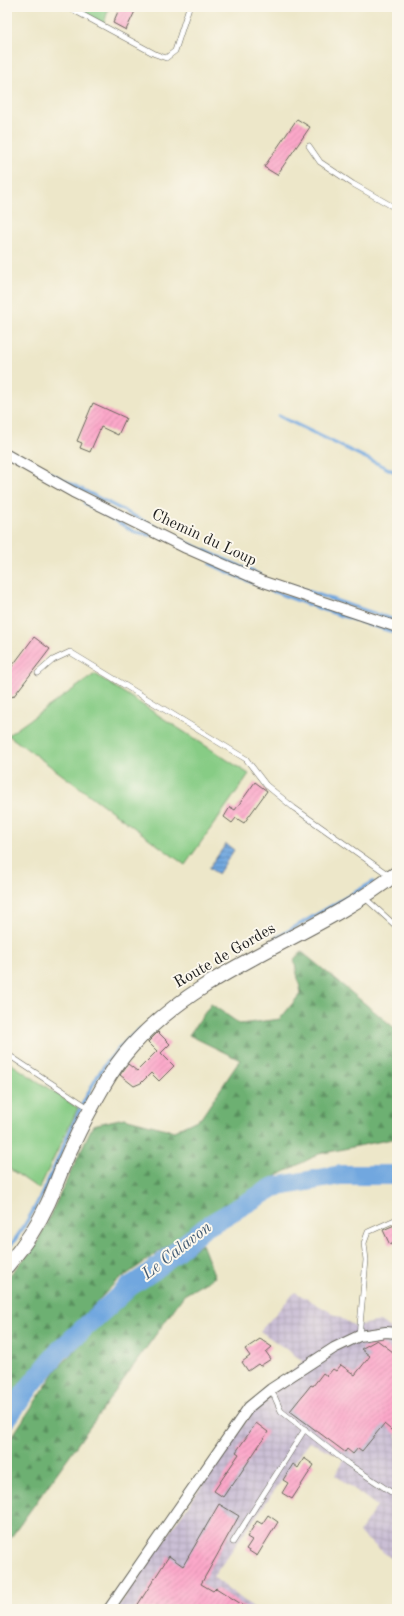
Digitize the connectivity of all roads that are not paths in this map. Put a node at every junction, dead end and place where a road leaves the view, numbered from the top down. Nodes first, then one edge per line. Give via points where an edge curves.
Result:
1 (68, 7) edge
2 (189, 7) edge
3 (309, 146) dead end
4 (397, 209) edge
5 (7, 455) edge
6 (397, 627) edge
7 (38, 673) dead end
8 (394, 875) edge
9 (363, 896) junction
10 (397, 927) edge
11 (7, 1054) edge
12 (90, 1109) junction
13 (397, 1219) edge
14 (7, 1266) edge
15 (397, 1333) edge
16 (360, 1336) junction
17 (271, 1389) junction
18 (305, 1429) junction
19 (397, 1496) edge
20 (233, 1542) dead end
21 (109, 1609) edge

1 - 2 lane via 166,58 175,51
3 - 4 lane via 320,162
5 - 6 street, Chemin du Loup via 73,492 261,581
7 - 8 lane via 53,660 70,652 246,759 266,784 294,808
8 - 9 street, Route de Gordes
9 - 10 lane
9 - 12 street, Route de Gordes via 326,919 206,983 166,1012 117,1064
11 - 12 lane
12 - 14 street, Route de Gordes via 48,1204 21,1249
13 - 16 lane via 368,1232 364,1243 366,1260
15 - 16 street
16 - 17 street via 334,1348
17 - 18 lane via 281,1411
17 - 21 street via 249,1407
18 - 19 lane via 347,1463
18 - 20 lane

